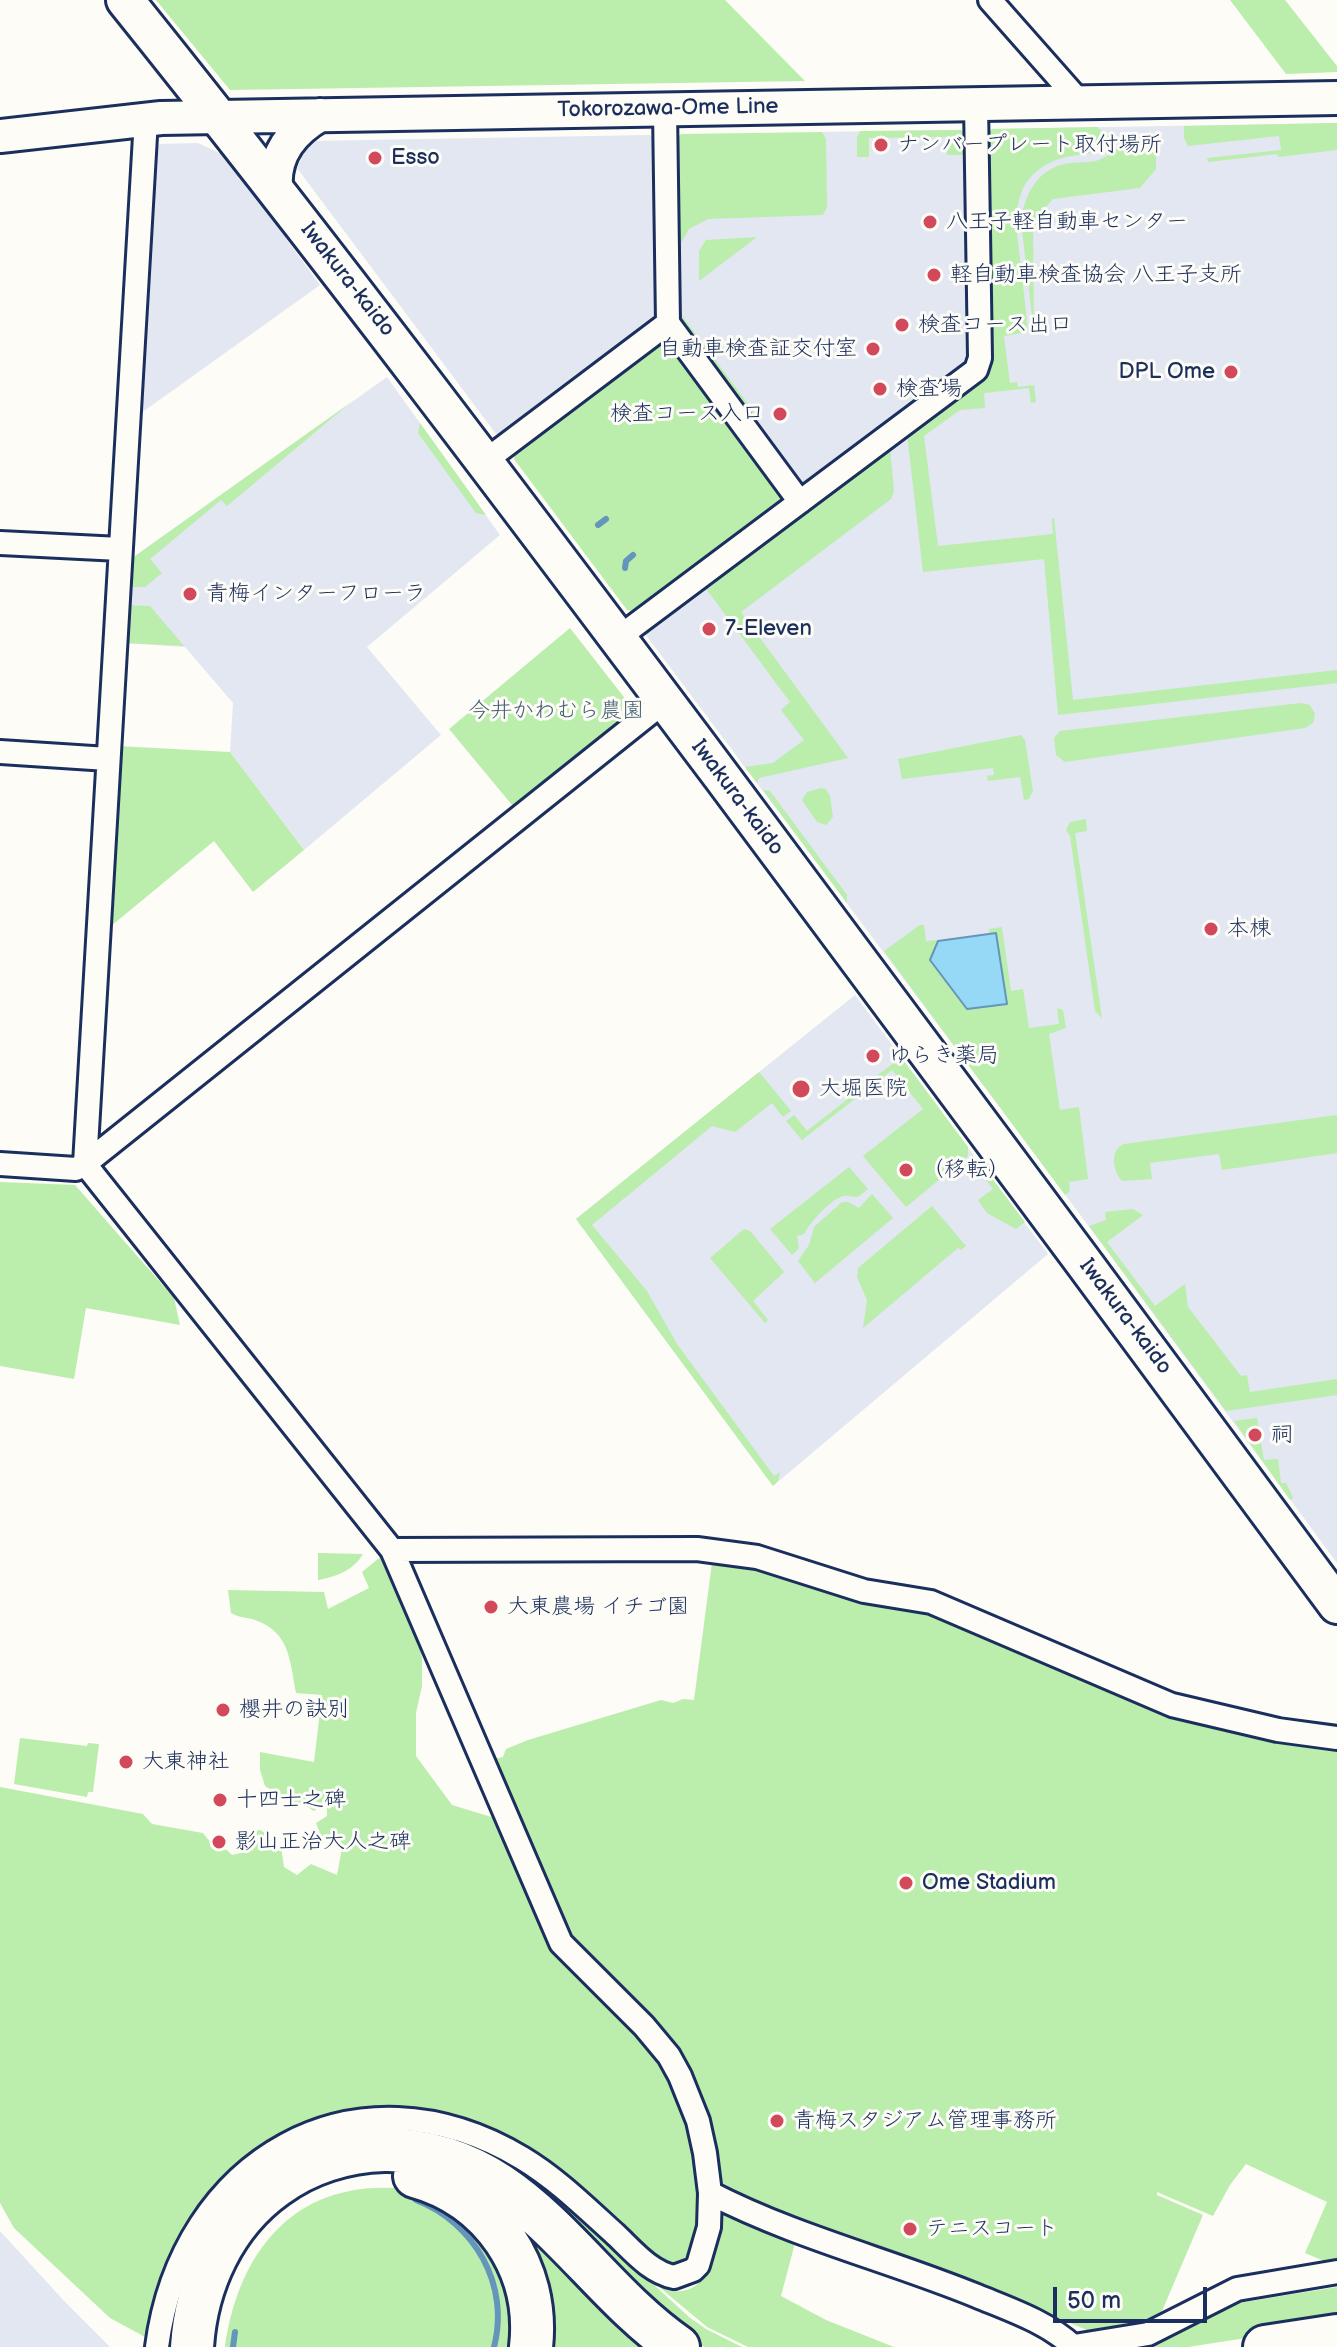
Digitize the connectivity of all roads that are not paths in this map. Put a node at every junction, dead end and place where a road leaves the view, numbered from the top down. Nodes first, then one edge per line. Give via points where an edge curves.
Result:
1 (125, 0) edge
2 (990, 0) edge
3 (1337, 98) edge
4 (1081, 103) junction
5 (976, 104) junction
6 (665, 109) junction
7 (320, 115) junction
8 (219, 117) junction
9 (146, 119) junction
10 (0, 136) edge
11 (276, 189) junction
12 (668, 323) junction
13 (485, 461) junction
14 (800, 502) junction
15 (0, 543) edge
16 (120, 549) junction
17 (618, 638) junction
18 (665, 701) junction
19 (0, 752) edge
20 (108, 759) junction
21 (0, 1164) edge
22 (85, 1164) junction
23 (392, 1550) junction
24 (1337, 1605) edge
25 (1337, 1738) edge
26 (710, 2193) junction
27 (1337, 2272) edge
28 (1337, 2336) edge
29 (1074, 2346) edge
30 (157, 2347) edge
31 (192, 2347) edge
32 (210, 2347) edge
33 (531, 2347) edge
34 (678, 2347) edge
35 (1265, 2347) edge

1 - 8 main road, Iwakura-kaido
2 - 4 street
3 - 4 main road, Tokorozawa-Ome Line
4 - 5 main road, Tokorozawa-Ome Line
5 - 6 main road, Tokorozawa-Ome Line
5 - 14 street via 979,364
6 - 7 main road, Tokorozawa-Ome Line
6 - 12 street
7 - 8 main road, Tokorozawa-Ome Line
7 - 11 main road via 287,142
8 - 9 main road, Tokorozawa-Ome Line
8 - 11 main road, Iwakura-kaido
9 - 10 main road, Tokorozawa-Ome Line
9 - 16 street
11 - 13 main road, Iwakura-kaido
12 - 13 street
12 - 14 street
13 - 17 main road, Iwakura-kaido
14 - 17 street
15 - 16 street
16 - 20 street
17 - 18 main road, Iwakura-kaido
18 - 22 street
18 - 24 main road, Iwakura-kaido
19 - 20 street
20 - 22 street
21 - 22 street via 76,1169
22 - 23 street
23 - 25 street via 697,1549 757,1557 864,1591 931,1602 1172,1705
23 - 26 street via 561,1943 644,2026 680,2076 698,2121
26 - 29 street via 779,2225 1005,2308
26 - 30 street via 703,2256 693,2270 674,2277 651,2267 544,2172 482,2139 414,2122 357,2122 327,2129 271,2152 221,2195 180,2261
27 - 29 street via 1237,2289 1148,2334
28 - 35 highway
31 - 34 highway via 198,2304 211,2267 255,2203 283,2181 326,2160 393,2150 443,2158 509,2191
32 - 33 highway via 223,2289 260,2225 320,2183 374,2172 411,2175 446,2187 490,2220 527,2283

